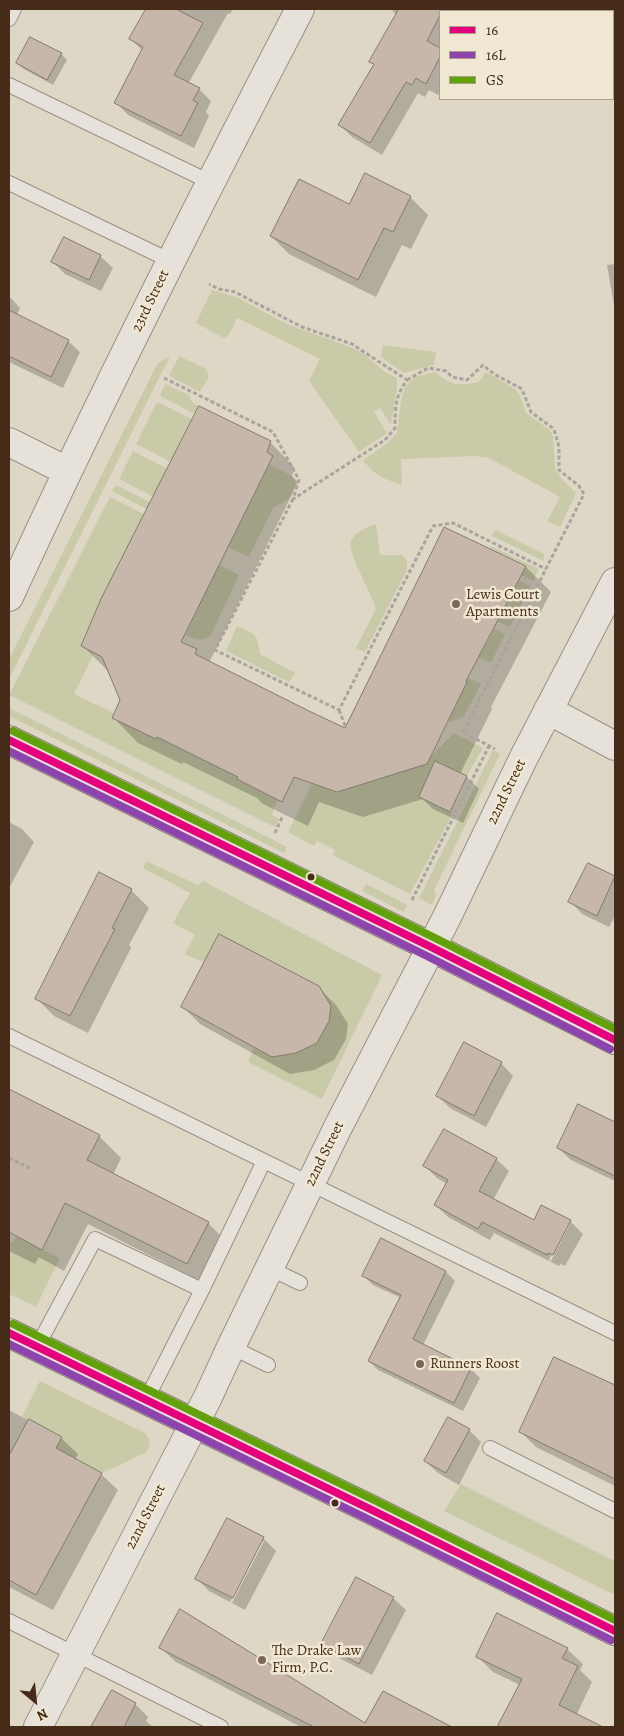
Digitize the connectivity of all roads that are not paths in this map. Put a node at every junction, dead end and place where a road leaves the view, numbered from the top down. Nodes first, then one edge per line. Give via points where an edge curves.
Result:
1 (14, 9) edge
2 (300, 9) edge
3 (9, 19) edge
4 (9, 85) edge
5 (210, 182) junction
6 (9, 183) edge
7 (171, 261) junction
8 (9, 442) edge
9 (67, 470) junction
10 (615, 582) edge
11 (9, 597) edge
12 (548, 710) junction
13 (9, 740) edge
14 (615, 746) edge
15 (431, 947) junction
16 (9, 1036) edge
17 (615, 1040) edge
18 (264, 1161) junction
19 (310, 1184) junction
20 (269, 1268) junction
21 (300, 1283) dead end
22 (202, 1290) junction
23 (9, 1333) edge
24 (615, 1333) edge
25 (37, 1347) junction
26 (231, 1347) junction
27 (268, 1365) dead end
28 (146, 1400) junction
29 (194, 1424) junction
30 (490, 1448) dead end
31 (615, 1511) edge
32 (9, 1622) edge
33 (615, 1632) edge
34 (76, 1654) junction
35 (38, 1727) edge
36 (221, 1727) edge

1 - 3 lane
2 - 5 street, 23rd Street
4 - 5 lane
5 - 7 street, 23rd Street
6 - 7 lane
7 - 9 street, 23rd Street
8 - 9 street
9 - 11 street, 23rd Street
10 - 12 street, 22nd Street
12 - 14 street
12 - 15 street, 22nd Street
13 - 15 street
15 - 17 street
15 - 19 street, 22nd Street
16 - 18 lane
18 - 19 lane
18 - 22 lane
19 - 20 street, 22nd Street
19 - 24 lane
20 - 21 lane
20 - 26 street, 22nd Street
22 - 25 lane via 95,1239
22 - 28 lane
23 - 25 street
25 - 28 street
26 - 27 lane
26 - 29 street, 22nd Street
28 - 29 street
29 - 33 street
29 - 34 street, 22nd Street
30 - 31 lane
32 - 34 lane
34 - 35 street, 22nd Street
34 - 36 lane

